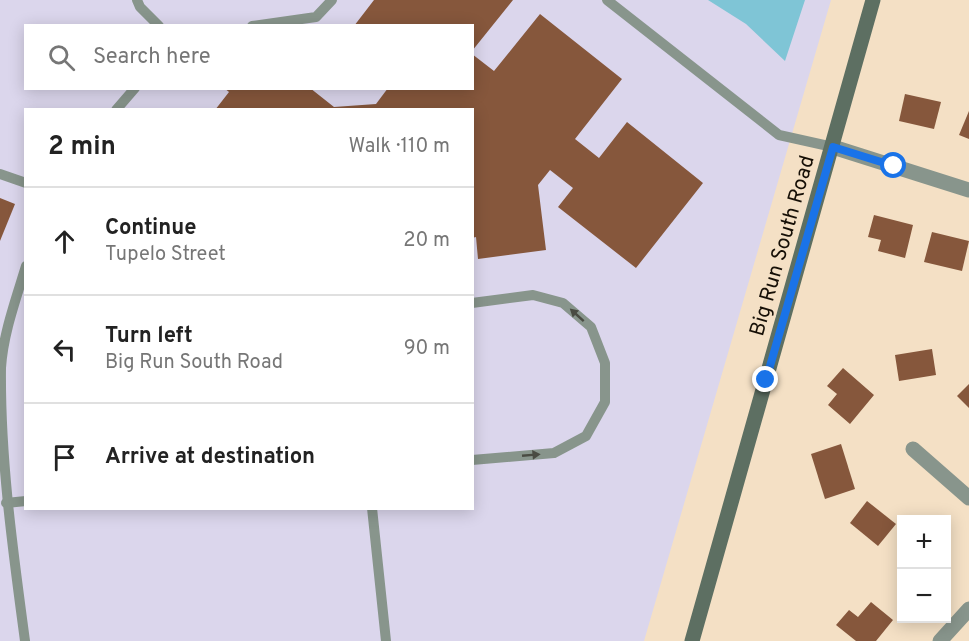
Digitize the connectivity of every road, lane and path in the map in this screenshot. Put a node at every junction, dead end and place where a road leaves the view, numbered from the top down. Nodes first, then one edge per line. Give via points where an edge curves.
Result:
1 (137, 0) edge
2 (332, 0) edge
3 (607, 0) edge
4 (873, 0) edge
5 (157, 24) edge
6 (266, 24) edge
7 (133, 90) edge
8 (118, 108) edge
9 (833, 147) junction
10 (0, 174) edge
11 (24, 182) edge
12 (969, 190) edge
13 (24, 272) edge
14 (474, 303) edge
15 (4, 330) edge
16 (913, 449) dead end
17 (474, 460) edge
18 (969, 498) edge
19 (24, 501) edge
20 (6, 503) junction
21 (372, 510) edge
22 (969, 609) edge
23 (26, 641) edge
24 (386, 641) edge
25 (692, 641) edge
26 (940, 641) edge

1 - 5 lane
2 - 6 lane via 316,17
3 - 9 lane via 779,135
4 - 9 street, Big Run South Road
7 - 8 lane
9 - 12 street
9 - 25 street, Big Run South Road
10 - 11 lane
13 - 15 lane
17 -> 14 lane via 554,453 586,436 605,402 605,363 591,327 563,303 533,295
15 - 20 lane via 0,383
16 - 18 street
19 - 20 lane
20 - 23 lane
21 - 24 lane
22 - 26 street

